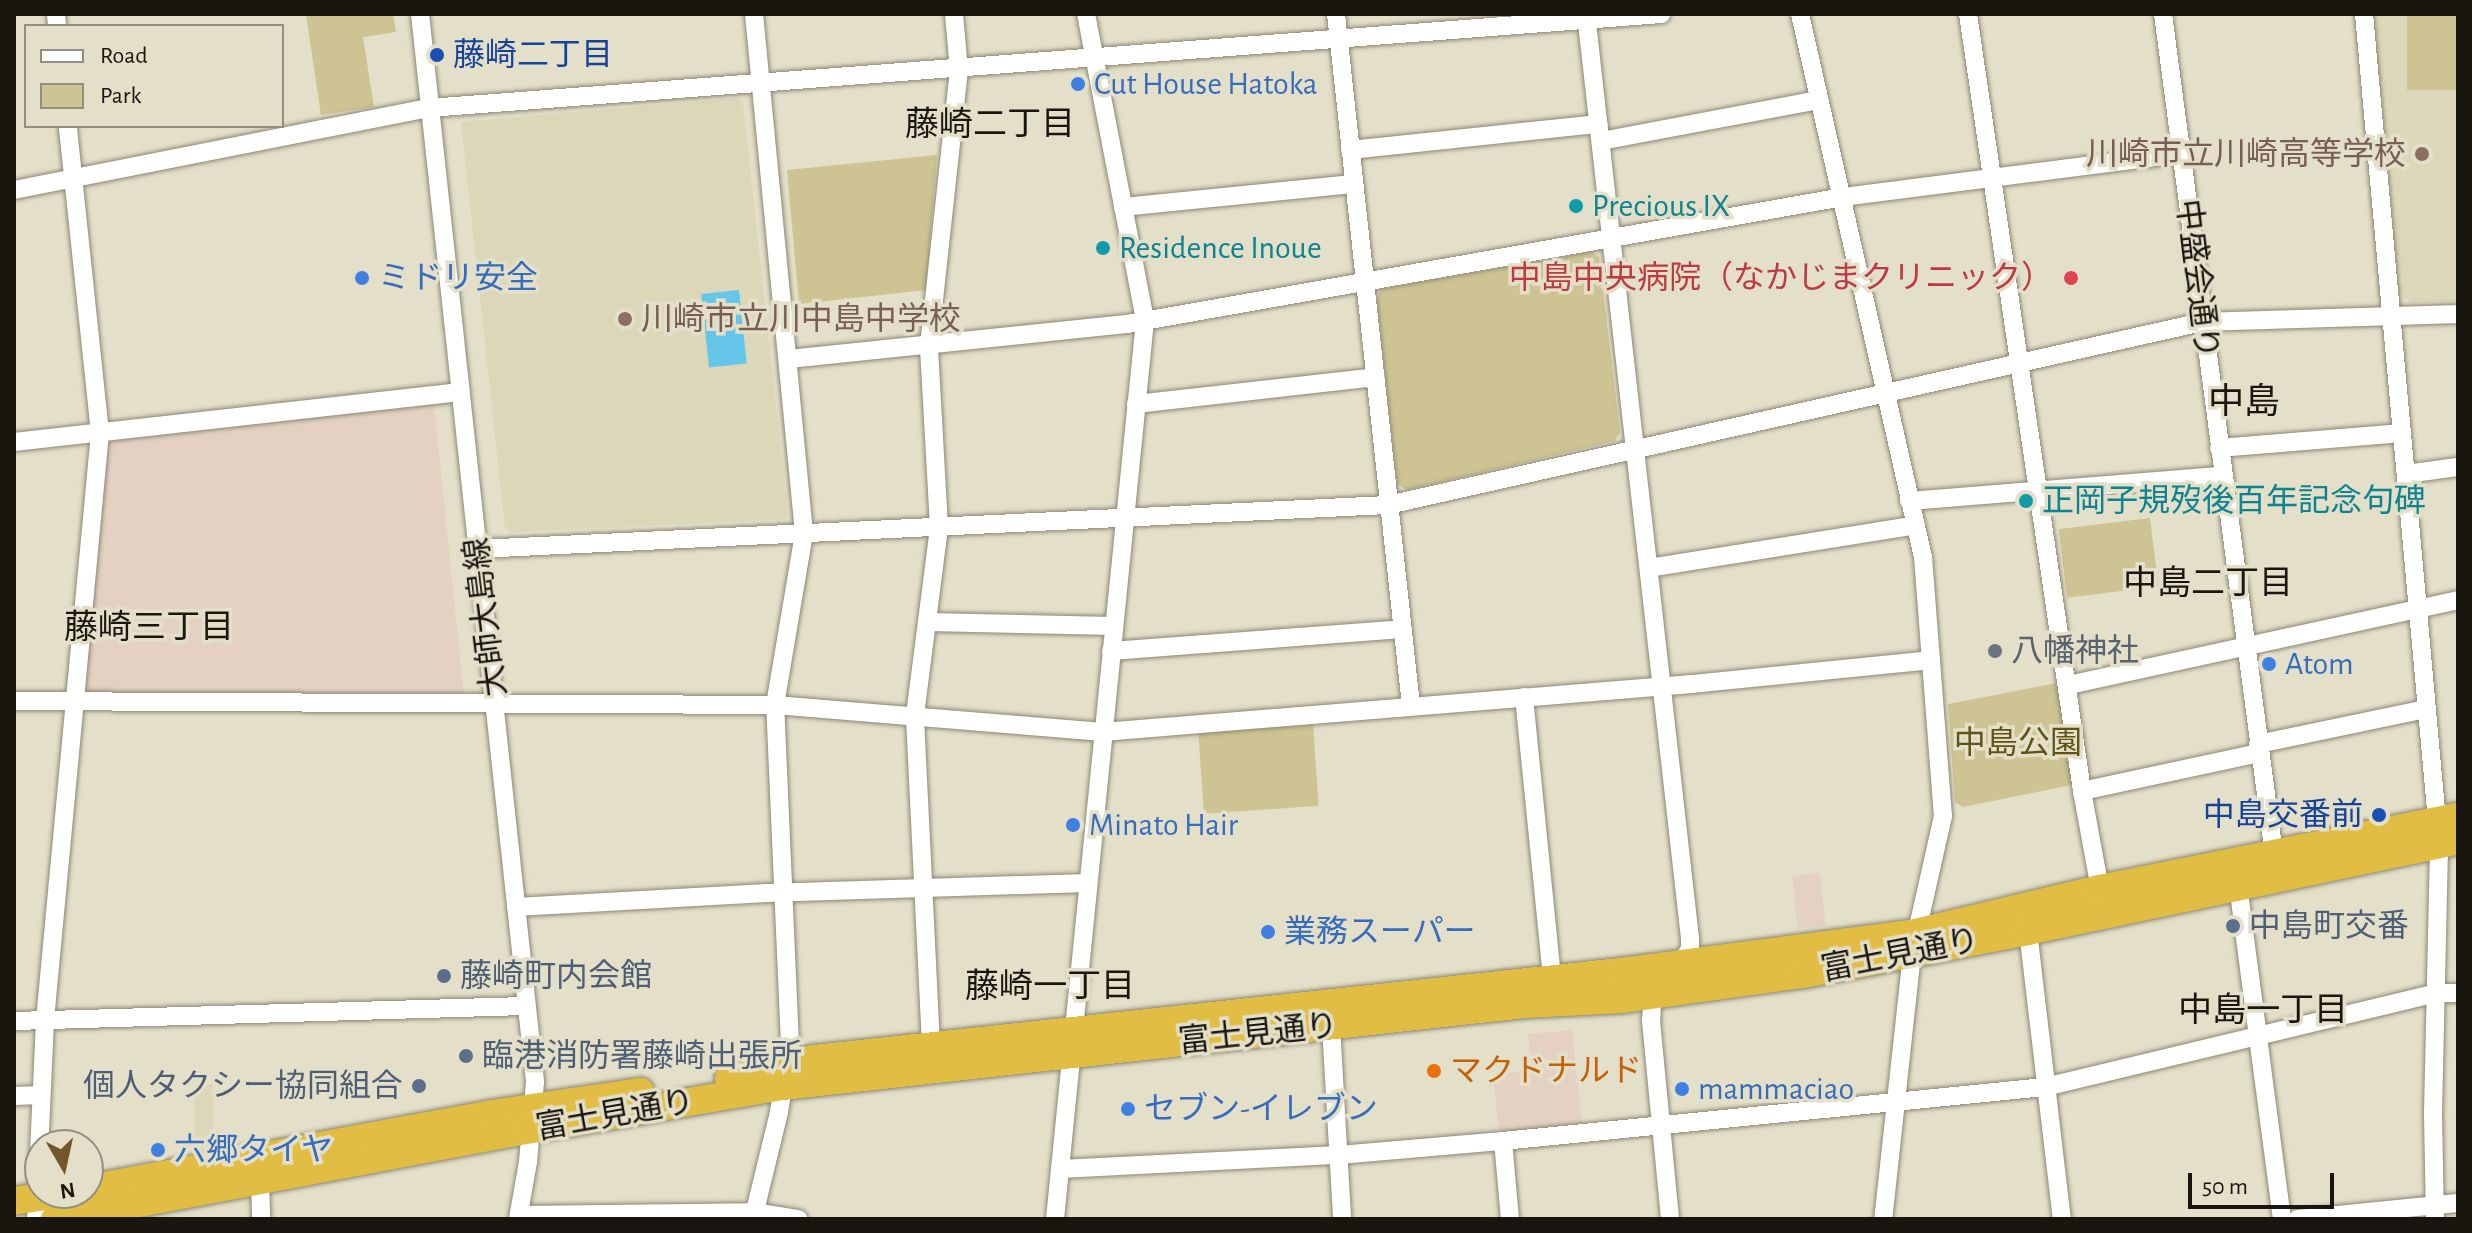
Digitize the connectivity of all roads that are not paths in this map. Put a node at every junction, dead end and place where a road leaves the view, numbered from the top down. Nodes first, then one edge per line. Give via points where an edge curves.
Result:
1 (420, 14) edge
2 (754, 14) edge
3 (954, 14) edge
4 (1086, 14) edge
5 (1336, 14) edge
6 (1661, 14) edge
7 (1800, 14) edge
8 (1968, 14) edge
9 (2163, 14) edge
10 (2364, 14) edge
11 (1586, 18) edge
12 (1338, 40) junction
13 (1095, 60) junction
14 (959, 70) junction
15 (758, 84) junction
16 (1819, 100) junction
17 (429, 108) junction
18 (68, 128) edge
19 (1600, 132) junction
20 (1350, 150) junction
21 (2181, 154) junction
22 (74, 178) junction
23 (1993, 178) junction
24 (1354, 184) junction
25 (14, 190) edge
26 (1843, 197) junction
27 (1123, 207) junction
28 (1613, 239) junction
29 (1365, 282) junction
30 (2458, 314) edge
31 (2391, 315) junction
32 (1145, 320) junction
33 (2202, 322) junction
34 (929, 346) junction
35 (788, 359) junction
36 (2021, 364) junction
37 (1375, 377) junction
38 (460, 392) junction
39 (1885, 395) junction
40 (1136, 404) junction
41 (100, 433) junction
42 (2402, 433) junction
43 (14, 442) edge
44 (2219, 448) junction
45 (1635, 450) junction
46 (2458, 467) edge
47 (2406, 474) junction
48 (2222, 476) junction
49 (2038, 489) junction
50 (1909, 501) junction
51 (1388, 505) junction
52 (1124, 517) junction
53 (1916, 525) junction
54 (939, 527) junction
55 (804, 533) junction
56 (478, 549) junction
57 (1649, 568) junction
58 (2458, 600) edge
59 (2418, 610) junction
60 (927, 622) junction
61 (1114, 626) junction
62 (1402, 629) junction
63 (2245, 647) junction
64 (1111, 651) junction
65 (1931, 660) junction
66 (1662, 684) junction
67 (2069, 685) junction
68 (1524, 697) junction
69 (14, 701) edge
70 (75, 701) junction
71 (496, 704) junction
72 (775, 705) junction
73 (1411, 705) junction
74 (2425, 709) junction
75 (915, 715) junction
76 (1103, 732) junction
77 (2259, 748) junction
78 (2082, 791) junction
79 (2448, 831) edge
80 (2275, 867) junction
81 (1088, 883) junction
82 (2238, 885) junction
83 (922, 889) junction
84 (2100, 889) junction
85 (785, 893) junction
86 (516, 907) junction
87 (2028, 931) junction
88 (1914, 943) junction
89 (1681, 965) junction
90 (1552, 979) junction
91 (2436, 993) junction
92 (2458, 993) edge
93 (1657, 994) junction
94 (526, 1006) junction
95 (45, 1020) junction
96 (14, 1021) edge
97 (1331, 1026) junction
98 (2257, 1038) junction
99 (1072, 1043) junction
100 (931, 1045) junction
101 (786, 1075) junction
102 (2045, 1087) junction
103 (41, 1095) junction
104 (14, 1096) edge
105 (1896, 1101) junction
106 (533, 1119) junction
107 (1660, 1124) junction
108 (40, 1129) edge
109 (1503, 1141) junction
110 (1339, 1155) junction
111 (1060, 1169) junction
112 (260, 1183) junction
113 (104, 1186) edge
114 (2458, 1203) edge
115 (2434, 1212) edge
116 (754, 1215) edge
117 (649, 1216) edge
118 (518, 1217) edge
119 (55, 1219) edge
120 (261, 1219) edge
121 (798, 1219) edge
122 (1055, 1219) edge
123 (1342, 1219) edge
124 (1510, 1219) edge
125 (1670, 1219) edge
126 (1883, 1219) edge
127 (2062, 1219) edge
128 (2282, 1219) edge
129 (2297, 1219) edge

1 - 17 street, 大師大島線
2 - 15 street
3 - 14 street
4 - 13 street
5 - 12 street
6 - 11 street
7 - 16 street
8 - 23 street
9 - 21 street, 中盛会通り
10 - 31 street
11 - 12 street
11 - 19 street
12 - 13 street
12 - 20 street
13 - 14 street
13 - 27 street
14 - 15 street
14 - 34 street
15 - 17 street
15 - 35 street
16 - 19 street
16 - 26 street
17 - 22 street
17 - 38 street, 大師大島線
18 - 22 street
19 - 20 street
19 - 28 street
20 - 24 street
21 - 23 street
21 - 33 street, 中盛会通り
22 - 25 street
22 - 41 street
23 - 26 street
23 - 36 street
24 - 27 street
24 - 29 street
26 - 28 street
26 - 39 street
27 - 32 street
28 - 29 street
28 - 45 street
29 - 32 street
29 - 37 street
30 - 31 street
31 - 33 street
31 - 42 street
32 - 34 street
32 - 40 street
33 - 36 street
33 - 44 street, 中盛会通り
34 - 35 street
34 - 54 street
35 - 55 street
36 - 39 street
36 - 49 street
37 - 40 street
37 - 51 street
38 - 41 street
38 - 56 street, 大師大島線
39 - 45 street
39 - 50 street
40 - 52 street
41 - 43 street
41 - 70 street
42 - 44 street
42 - 47 street
44 - 48 street, 中盛会通り
45 - 51 street
45 - 57 street
46 - 47 street
47 - 59 street
48 - 49 street
48 - 63 street, 中盛会通り
49 - 50 street
49 - 67 street
50 - 53 street
51 - 52 street
51 - 62 street
52 - 54 street
52 - 61 street
53 - 57 street
53 - 65 street
54 - 55 street
54 - 60 street
55 - 56 street
55 - 72 street
56 - 71 street, 大師大島線
57 - 66 street
58 - 59 street
59 - 63 street
59 - 74 street
60 - 61 street
60 - 75 street
61 - 64 street
62 - 64 street
62 - 73 street
63 - 67 street
63 - 77 street, 中盛会通り
64 - 76 street
65 - 66 street
65 - 88 street via 1943,816
66 - 68 street
66 - 89 street via 1690,938
67 - 78 street
68 - 73 street
68 - 90 street
69 - 70 street
70 - 71 street
70 - 95 street
71 - 72 street
71 - 86 street, 大師大島線
72 - 75 street
72 - 85 street
73 - 76 street
74 - 77 street
74 - 79 street
75 - 76 street
75 - 83 street
76 - 81 street
77 - 78 street
77 - 80 street, 中盛会通り
78 - 84 street
79 - 80 highway, 富士見通り
79 - 91 street
80 - 82 highway, 富士見通り
80 - 84 highway, 富士見通り
81 - 83 street
81 - 99 street
82 - 87 highway, 富士見通り
82 - 98 street
83 - 85 street
83 - 100 street
84 - 88 highway, 富士見通り
85 - 86 street
85 - 101 street
86 - 94 street, 大師大島線
87 - 88 highway, 富士見通り
87 - 102 street
88 - 89 highway, 富士見通り
88 - 93 highway, 富士見通り via 1803,974
88 - 105 street
89 - 90 highway, 富士見通り
89 - 93 street
90 - 99 highway, 富士見通り
91 - 92 street
91 - 98 street
91 - 115 street
93 - 97 highway, 富士見通り
93 - 107 street via 1651,1021
94 - 95 street
94 - 106 street, 大師大島線
95 - 96 street
95 - 103 street
97 - 99 highway, 富士見通り
97 - 110 street
98 - 102 street
98 - 128 street
99 - 100 highway, 富士見通り
99 - 101 highway, 富士見通り
99 - 111 street
100 - 101 highway, 富士見通り
101 - 106 highway, 富士見通り
101 - 116 street
102 - 105 street
102 - 127 street
103 - 104 street
103 - 108 street
105 - 107 street
105 - 126 street
106 - 112 highway, 富士見通り
106 - 113 highway, 富士見通り via 492,1114
106 - 118 street, 大師大島線
107 - 109 street
107 - 125 street
109 - 110 street
109 - 124 street
110 - 111 street
110 - 123 street
111 - 122 street
112 - 119 highway, 富士見通り
112 - 120 street
114 - 115 street
115 - 129 street
116 - 117 street
116 - 121 street
117 - 118 street

